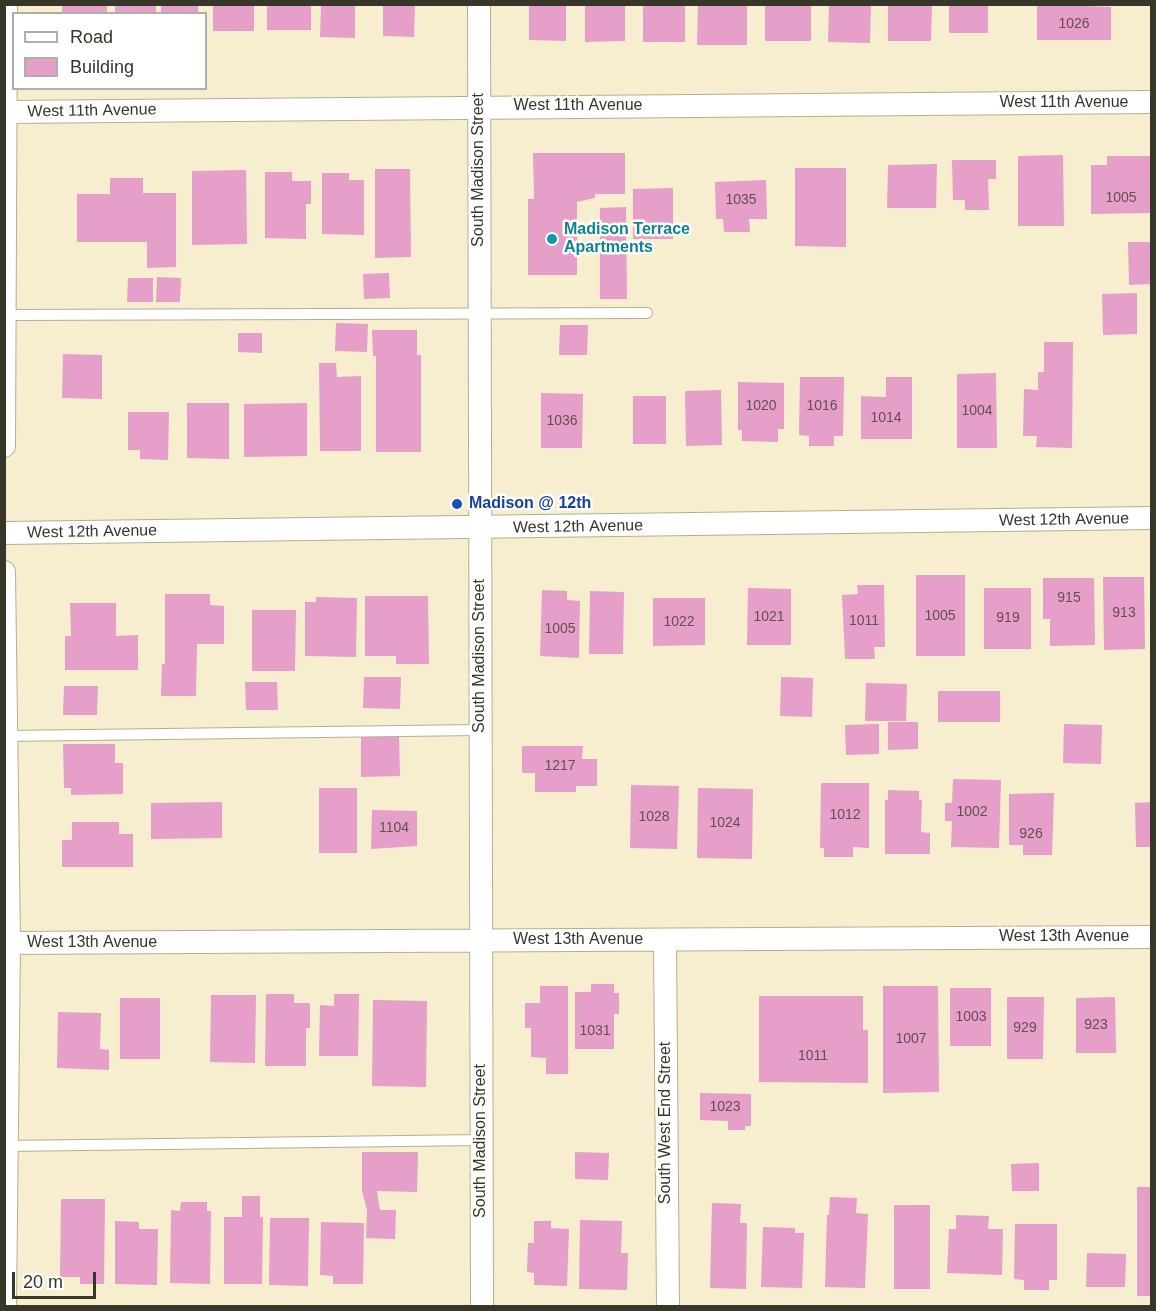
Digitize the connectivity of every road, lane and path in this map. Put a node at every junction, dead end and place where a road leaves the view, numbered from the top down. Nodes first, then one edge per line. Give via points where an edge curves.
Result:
1 (6, 4) edge
2 (479, 4) edge
3 (1152, 102) edge
4 (479, 106) junction
5 (6, 112) edge
6 (647, 313) dead end
7 (5, 315) edge
8 (479, 315) junction
9 (4, 446) edge
10 (1152, 518) edge
11 (480, 529) junction
12 (4, 533) edge
13 (4, 572) edge
14 (480, 730) junction
15 (6, 736) edge
16 (1152, 937) edge
17 (481, 940) junction
18 (664, 940) junction
19 (7, 943) edge
20 (481, 1140) junction
21 (6, 1146) edge
22 (5, 1306) edge
23 (482, 1306) edge
24 (668, 1306) edge

1 - 5 street
2 - 4 street, South Madison Street
3 - 4 street, West 11th Avenue
4 - 5 street, West 11th Avenue
4 - 8 street, South Madison Street
5 - 7 street
6 - 8 lane
7 - 8 lane
7 - 9 street
8 - 11 street, South Madison Street
10 - 11 street, West 12th Avenue
11 - 12 street, West 12th Avenue
11 - 14 street, South Madison Street
13 - 15 street
14 - 15 lane
14 - 17 street, South Madison Street
15 - 19 street
16 - 18 street, West 13th Avenue
17 - 18 street, West 13th Avenue
17 - 19 street, West 13th Avenue
17 - 20 street, South Madison Street
18 - 24 street, South West End Street
19 - 21 street
20 - 21 lane
20 - 23 street, South Madison Street
21 - 22 street

